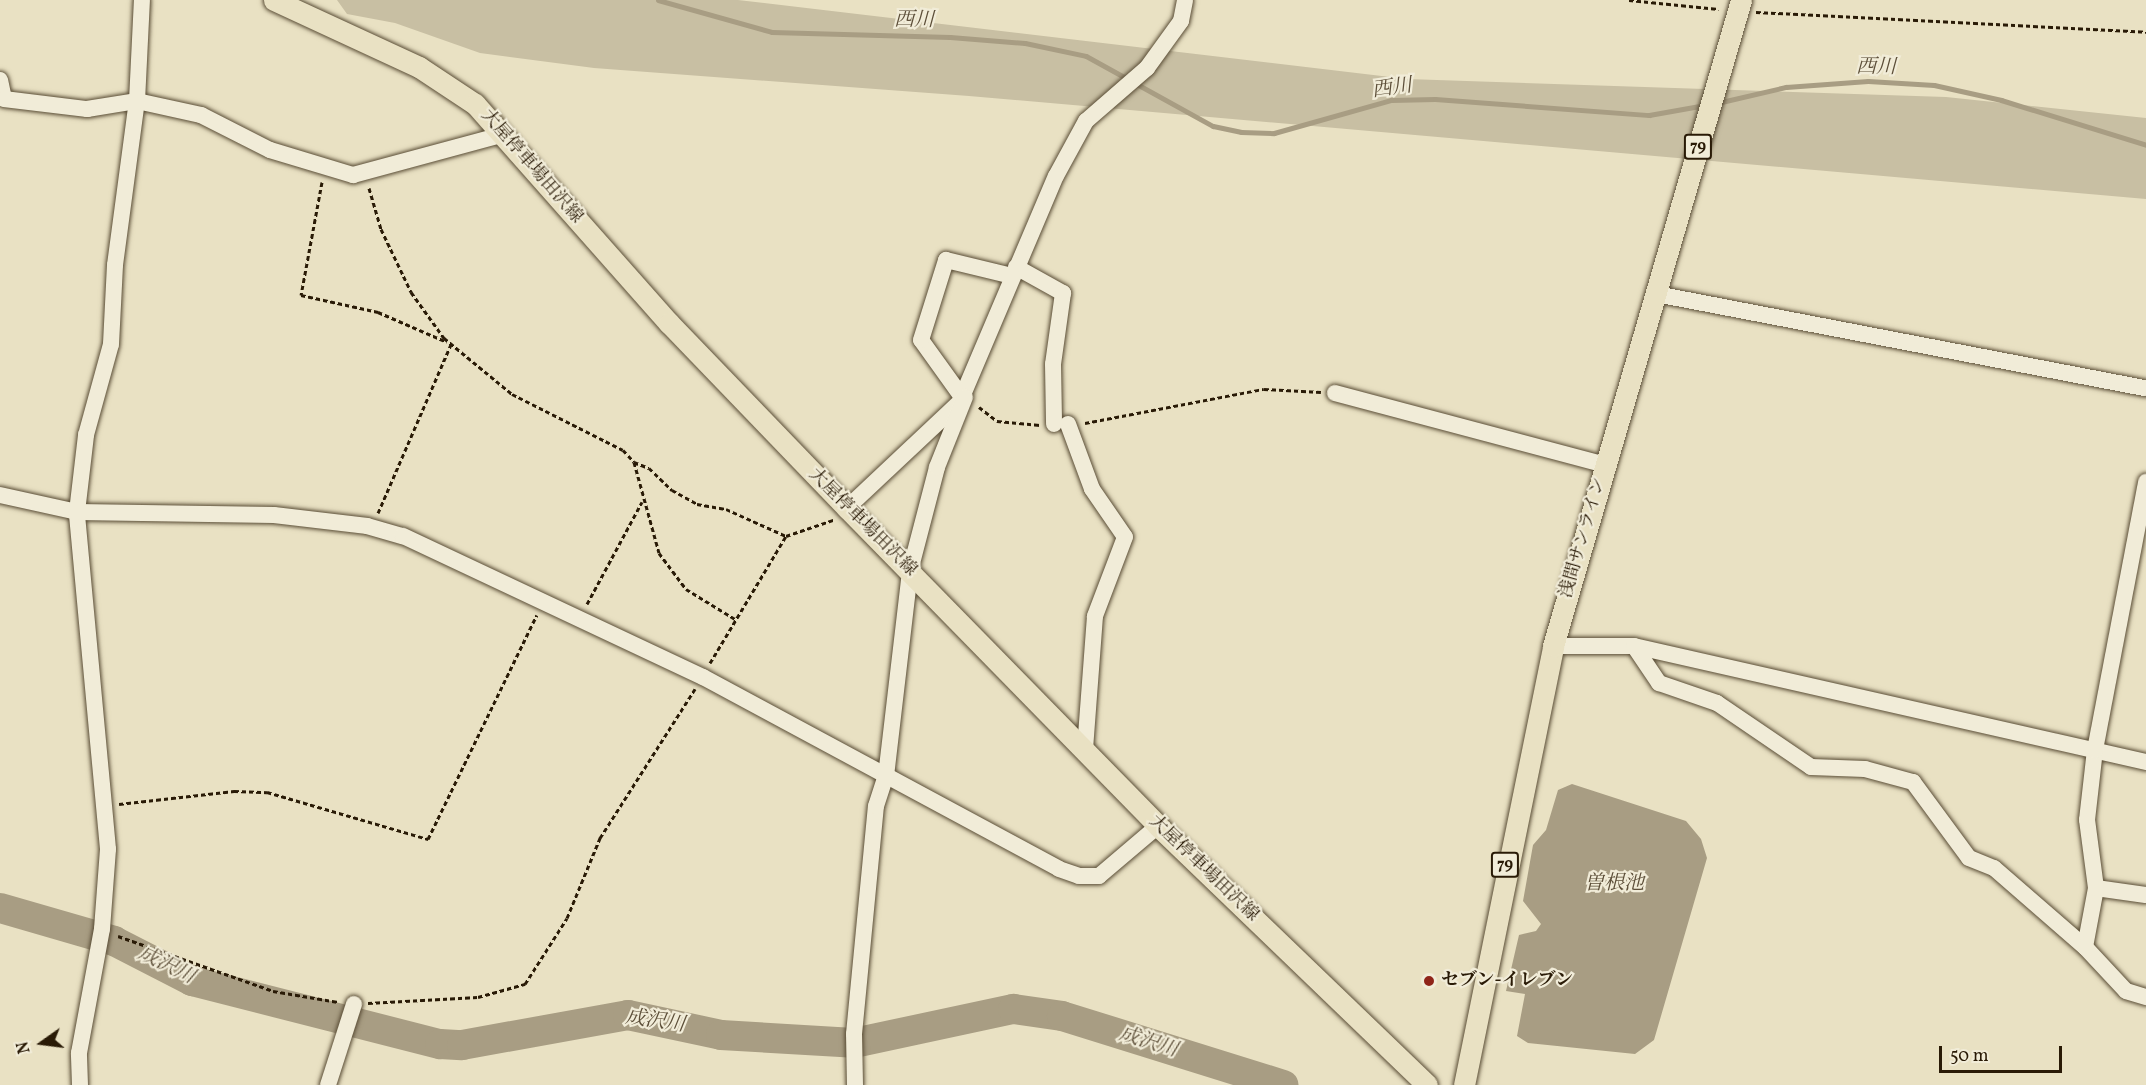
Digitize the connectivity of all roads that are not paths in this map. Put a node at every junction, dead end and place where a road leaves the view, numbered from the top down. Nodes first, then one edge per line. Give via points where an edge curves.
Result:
1 (142, 0) edge
2 (274, 0) edge
3 (1185, 0) edge
4 (1739, 6) edge
5 (0, 80) edge
6 (137, 101) junction
7 (501, 135) junction
8 (1014, 271) junction
9 (1656, 294) junction
10 (2146, 388) edge
11 (1335, 393) road end
12 (963, 397) junction
13 (1605, 465) junction
14 (2146, 482) edge
15 (0, 495) edge
16 (847, 508) junction
17 (77, 512) junction
18 (910, 571) junction
19 (1634, 645) junction
20 (1553, 646) junction
21 (1086, 750) junction
22 (2095, 750) junction
23 (2146, 762) edge
24 (886, 776) junction
25 (1158, 826) junction
26 (2096, 888) junction
27 (2146, 895) edge
28 (2085, 947) junction
29 (2146, 998) edge
30 (350, 1013) road end
31 (80, 1085) edge
32 (328, 1085) edge
33 (855, 1085) edge
34 (1427, 1085) edge
35 (1464, 1085) edge

1 - 6 street
2 - 7 main road, 大屋停車場田沢線 via 419,67 475,104
3 - 8 street via 1181,21 1148,68 1086,121
4 - 9 main road, 浅間サンライン / 79
5 - 6 street via 4,99 87,109
6 - 7 street via 201,115 270,150 353,175
6 - 17 street via 115,265 111,344 86,435
7 - 16 main road, 大屋停車場田沢線 via 669,323
8 - 12 street
8 - 12 street via 946,260 921,340
8 - 21 street via 1063,293 1053,364 1061,424 1092,489 1125,537 1095,616
9 - 10 street
9 - 13 main road, 浅間サンライン / 79
11 - 13 street
12 - 16 street
12 - 18 street via 937,467
13 - 20 main road, 浅間サンライン / 79
14 - 22 street
15 - 17 street
16 - 18 main road, 大屋停車場田沢線
17 - 24 street via 274,515 372,527 403,536 703,677
17 - 31 street via 105,805 102,929 79,1053
18 - 21 main road, 大屋停車場田沢線
18 - 24 street
19 - 20 street
19 - 22 street
19 - 28 street via 1659,683 1717,703 1811,767 1865,769 1913,782 1969,858 1994,868
20 - 35 main road, 浅間サンライン / 79
21 - 25 main road, 大屋停車場田沢線
22 - 23 street
22 - 26 street via 2087,820
24 - 25 street via 1079,876 1100,876
24 - 33 street via 876,806 855,1034
25 - 34 main road, 大屋停車場田沢線
26 - 27 street
26 - 28 street
28 - 29 street via 2126,990
30 - 32 street

